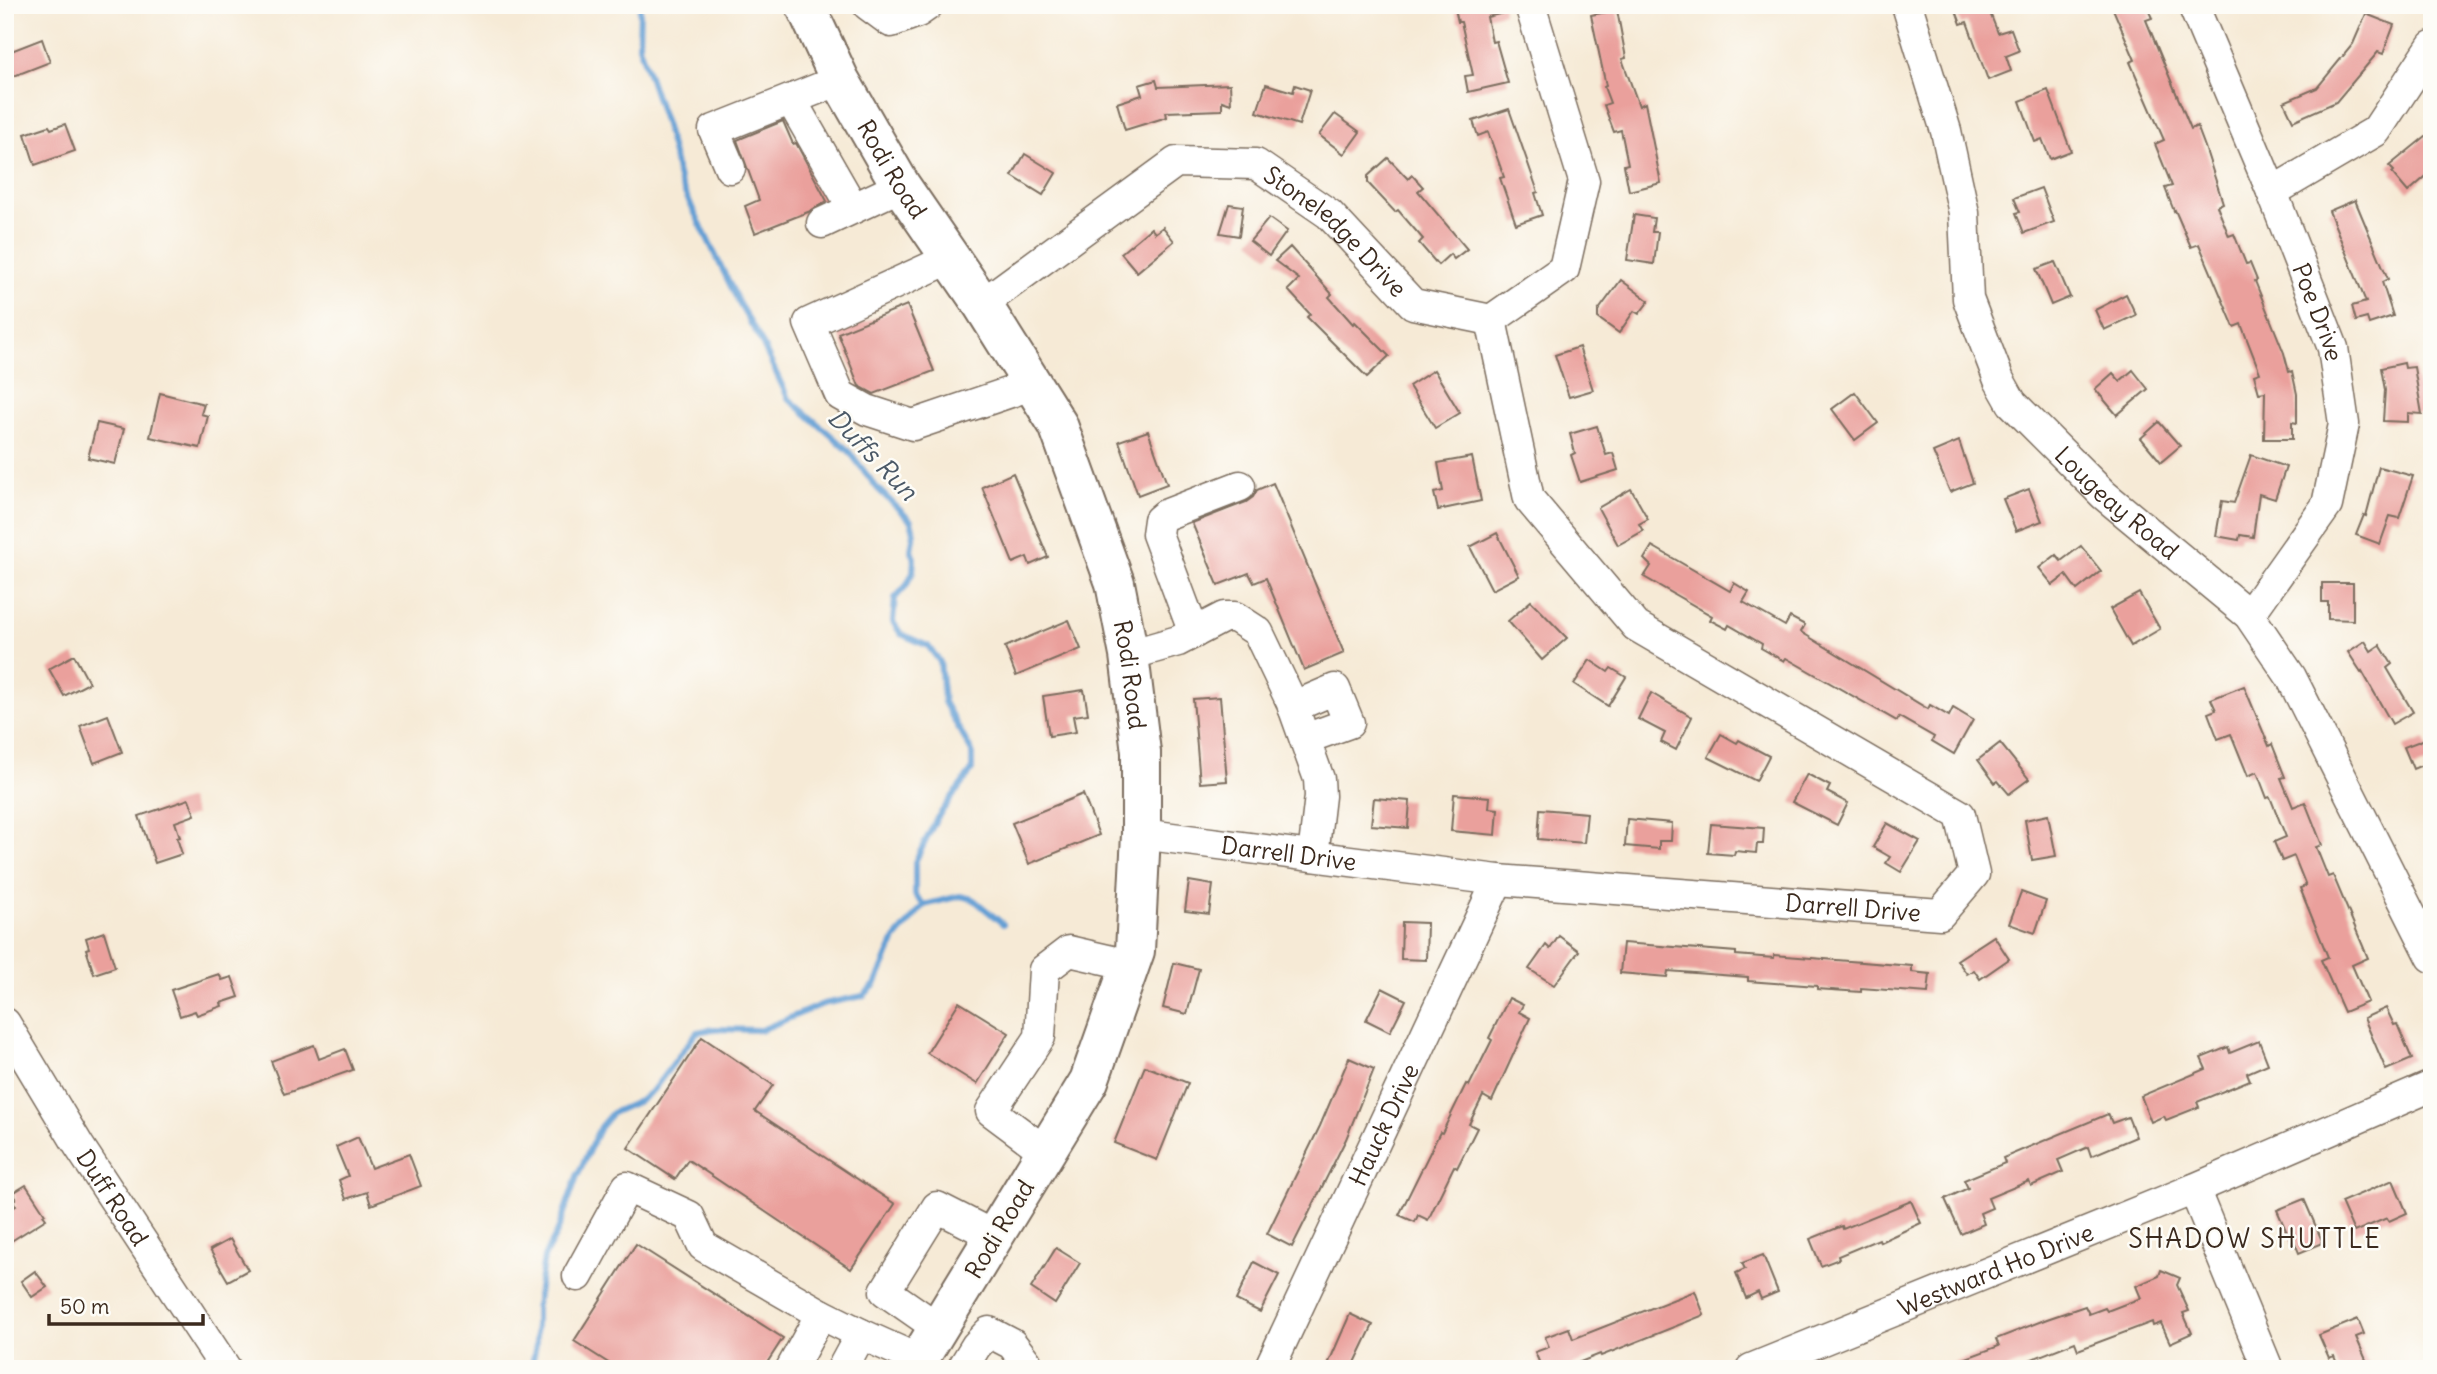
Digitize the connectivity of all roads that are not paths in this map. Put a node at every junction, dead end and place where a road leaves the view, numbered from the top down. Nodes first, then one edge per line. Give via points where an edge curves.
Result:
1 (805, 5) edge
2 (868, 5) edge
3 (928, 5) edge
4 (1530, 5) edge
5 (1906, 5) edge
6 (2193, 5) edge
7 (2432, 46) edge
8 (840, 80) junction
9 (791, 100) junction
10 (730, 168) dead end
11 (901, 186) junction
12 (2272, 192) junction
13 (853, 208) junction
14 (822, 223) dead end
15 (949, 259) junction
16 (982, 304) junction
17 (1491, 320) junction
18 (1034, 384) junction
19 (1240, 486) dead end
20 (2249, 615) junction
21 (1194, 633) junction
22 (1129, 656) junction
23 (1293, 707) junction
24 (1305, 739) junction
25 (1141, 834) junction
26 (1313, 856) junction
27 (1498, 880) junction
28 (2432, 956) edge
29 (1130, 965) junction
30 (5, 1023) edge
31 (2432, 1086) edge
32 (1045, 1152) junction
33 (2194, 1189) junction
34 (994, 1236) junction
35 (578, 1276) dead end
36 (821, 1314) junction
37 (939, 1328) junction
38 (861, 1334) junction
39 (916, 1364) edge
40 (226, 1369) edge
41 (791, 1369) edge
42 (842, 1369) edge
43 (962, 1369) edge
44 (1024, 1369) edge
45 (1269, 1369) edge
46 (1751, 1369) edge
47 (2268, 1369) edge

1 - 8 main road, Rodi Road
2 - 3 street via 891,22
4 - 17 street via 1584,181 1564,269
5 - 20 street, Lougeay Road via 1946,131 1964,213 1968,299 1999,380 2012,403 2104,495
6 - 12 street, Poe Drive
7 - 12 street via 2376,131
8 - 9 street
8 - 11 main road, Rodi Road
9 - 10 street via 714,130
9 - 13 street
11 - 13 street
11 - 15 main road, Rodi Road
12 - 20 street, Poe Drive via 2333,348 2344,424 2327,505
13 - 14 street
15 - 16 main road, Rodi Road
15 - 18 street via 809,323 840,395 867,410 913,425
16 - 17 street, Stoneledge Drive via 1176,162 1256,164 1329,214 1413,304
16 - 18 main road, Rodi Road
17 - 27 street, Darrell Drive via 1529,499 1636,626 1960,815 1974,874 1940,914
18 - 22 main road, Rodi Road via 1058,425 1115,583
19 - 21 street via 1159,520 1157,534
20 - 28 street, Lougeay Road via 2291,677
21 - 22 street
21 - 23 street via 1224,617 1236,617 1258,632
22 - 25 main road, Rodi Road via 1141,752
23 - 24 street
23 - 24 street via 1335,689 1349,723
24 - 26 street via 1319,779
25 - 26 street, Darrell Drive
25 - 29 main road, Rodi Road via 1135,951
26 - 27 street, Darrell Drive
27 - 45 street, Hauck Drive
29 - 32 main road, Rodi Road via 1089,1081
29 - 32 street via 1069,951 1044,970 1040,1037 991,1111
30 - 40 street, Duff Road via 79,1146
31 - 33 street, Westward Ho Drive
32 - 34 main road, Rodi Road
33 - 46 street, Westward Ho Drive
33 - 47 street
34 - 37 main road, Rodi Road
34 - 37 street via 937,1207 885,1291
35 - 36 street via 627,1187 689,1216 703,1247
36 - 38 street
36 - 41 street
37 - 39 main road, Rodi Road
38 - 39 street
38 - 42 street
43 - 44 street via 989,1332 1012,1344 1026,1362

